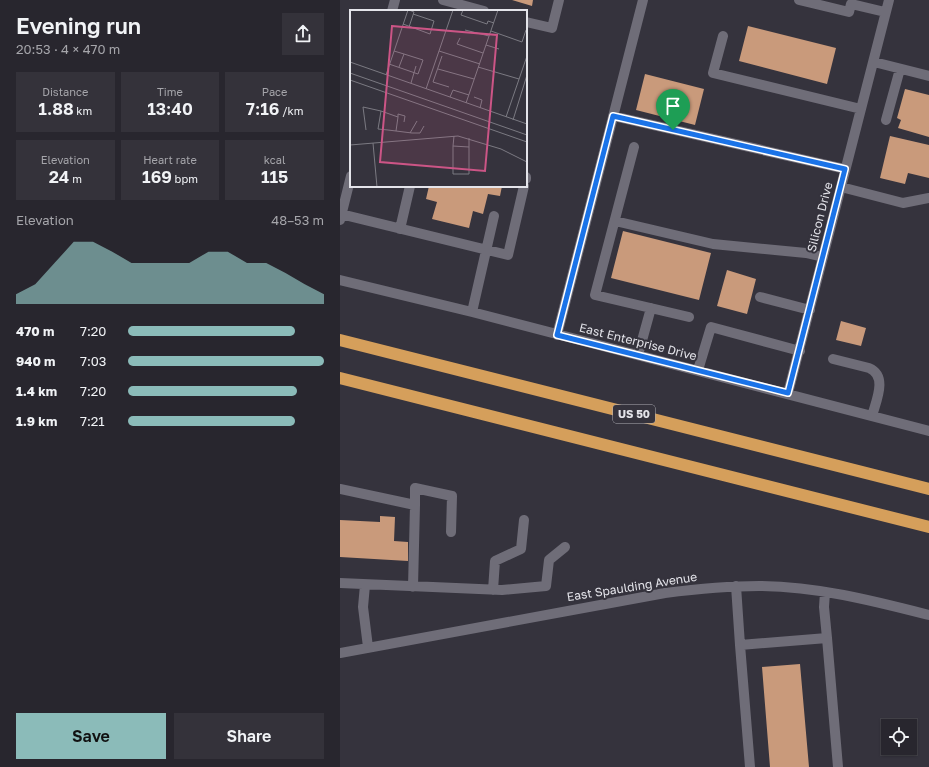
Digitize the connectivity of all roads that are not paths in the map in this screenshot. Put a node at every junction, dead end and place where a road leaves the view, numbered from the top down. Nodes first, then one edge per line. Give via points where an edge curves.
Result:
1 (395, 0) edge
2 (443, 0) edge
3 (559, 0) edge
4 (643, 0) edge
5 (799, 0) edge
6 (888, 0) edge
7 (392, 10) edge
8 (480, 10) edge
9 (885, 12) junction
10 (527, 22) edge
11 (723, 36) dead end
12 (874, 62) junction
13 (900, 69) junction
14 (929, 76) edge
15 (861, 109) junction
16 (613, 116) junction
17 (886, 120) dead end
18 (634, 147) dead end
19 (845, 169) junction
20 (350, 180) edge
21 (410, 187) edge
22 (524, 187) edge
23 (841, 187) junction
24 (929, 198) edge
25 (494, 216) dead end
26 (341, 217) edge
27 (615, 221) junction
28 (400, 229) junction
29 (486, 250) junction
30 (823, 256) junction
31 (340, 280) edge
32 (760, 297) dead end
33 (651, 308) junction
34 (810, 310) junction
35 (472, 312) junction
36 (689, 317) dead end
37 (557, 335) junction
38 (340, 340) edge
39 (800, 351) junction
40 (638, 355) junction
41 (833, 359) dead end
42 (698, 370) junction
43 (340, 378) edge
44 (788, 393) junction
45 (872, 416) junction
46 (929, 431) edge
47 (340, 489) edge
48 (929, 489) edge
49 (415, 505) junction
50 (524, 520) dead end
51 (929, 527) edge
52 (451, 532) dead end
53 (566, 547) dead end
54 (340, 583) edge
55 (364, 585) junction
56 (736, 586) junction
57 (413, 587) junction
58 (493, 590) junction
59 (825, 592) junction
60 (929, 615) edge
61 (827, 638) junction
62 (740, 644) junction
63 (368, 648) junction
64 (340, 653) edge
65 (750, 767) edge
66 (838, 767) edge

1 - 7 street
2 - 8 street
3 - 10 street via 552,28
4 - 16 street
5 - 9 street via 849,12 851,4
6 - 9 street, Silicon Drive
9 - 12 street, Silicon Drive
11 - 15 street via 713,73
12 - 13 street
12 - 15 street, Silicon Drive
13 - 14 street
13 - 17 street
15 - 19 street, Silicon Drive
16 - 19 street
16 - 37 street
18 - 27 street
19 - 23 street, Silicon Drive
20 - 26 street
21 - 28 street
22 - 29 street via 508,255
23 - 24 street via 904,203
23 - 30 street, Silicon Drive
25 - 29 street
26 - 28 street
27 - 30 street via 713,244
27 - 33 street via 595,295
28 - 29 street
29 - 35 street
30 - 34 street, Silicon Drive
31 - 35 street, East Enterprise Drive
32 - 34 street
33 - 36 street
33 - 40 street
34 - 39 street, Silicon Drive
35 - 37 street, East Enterprise Drive
37 - 40 street, East Enterprise Drive
38 - 48 highway, US 50
39 - 42 street via 711,327
39 - 44 street, Silicon Drive
40 - 42 street, East Enterprise Drive
41 - 45 street via 869,368 878,374 880,386
42 - 44 street, East Enterprise Drive
43 - 51 highway
44 - 45 street, East Enterprise Drive
45 - 46 street, East Enterprise Drive
47 - 49 street
49 - 52 street via 415,488 452,496
49 - 57 street
50 - 58 street via 521,549 495,561
53 - 58 street via 549,560 546,586
54 - 55 street
55 - 57 street
55 - 63 street via 363,607
56 - 59 street, East Spaulding Avenue
56 - 62 street
56 - 63 street, East Spaulding Avenue via 665,593
57 - 58 street
59 - 60 street, East Spaulding Avenue
59 - 61 street
61 - 62 street
61 - 66 street
62 - 65 street
63 - 64 street, East Spaulding Avenue

